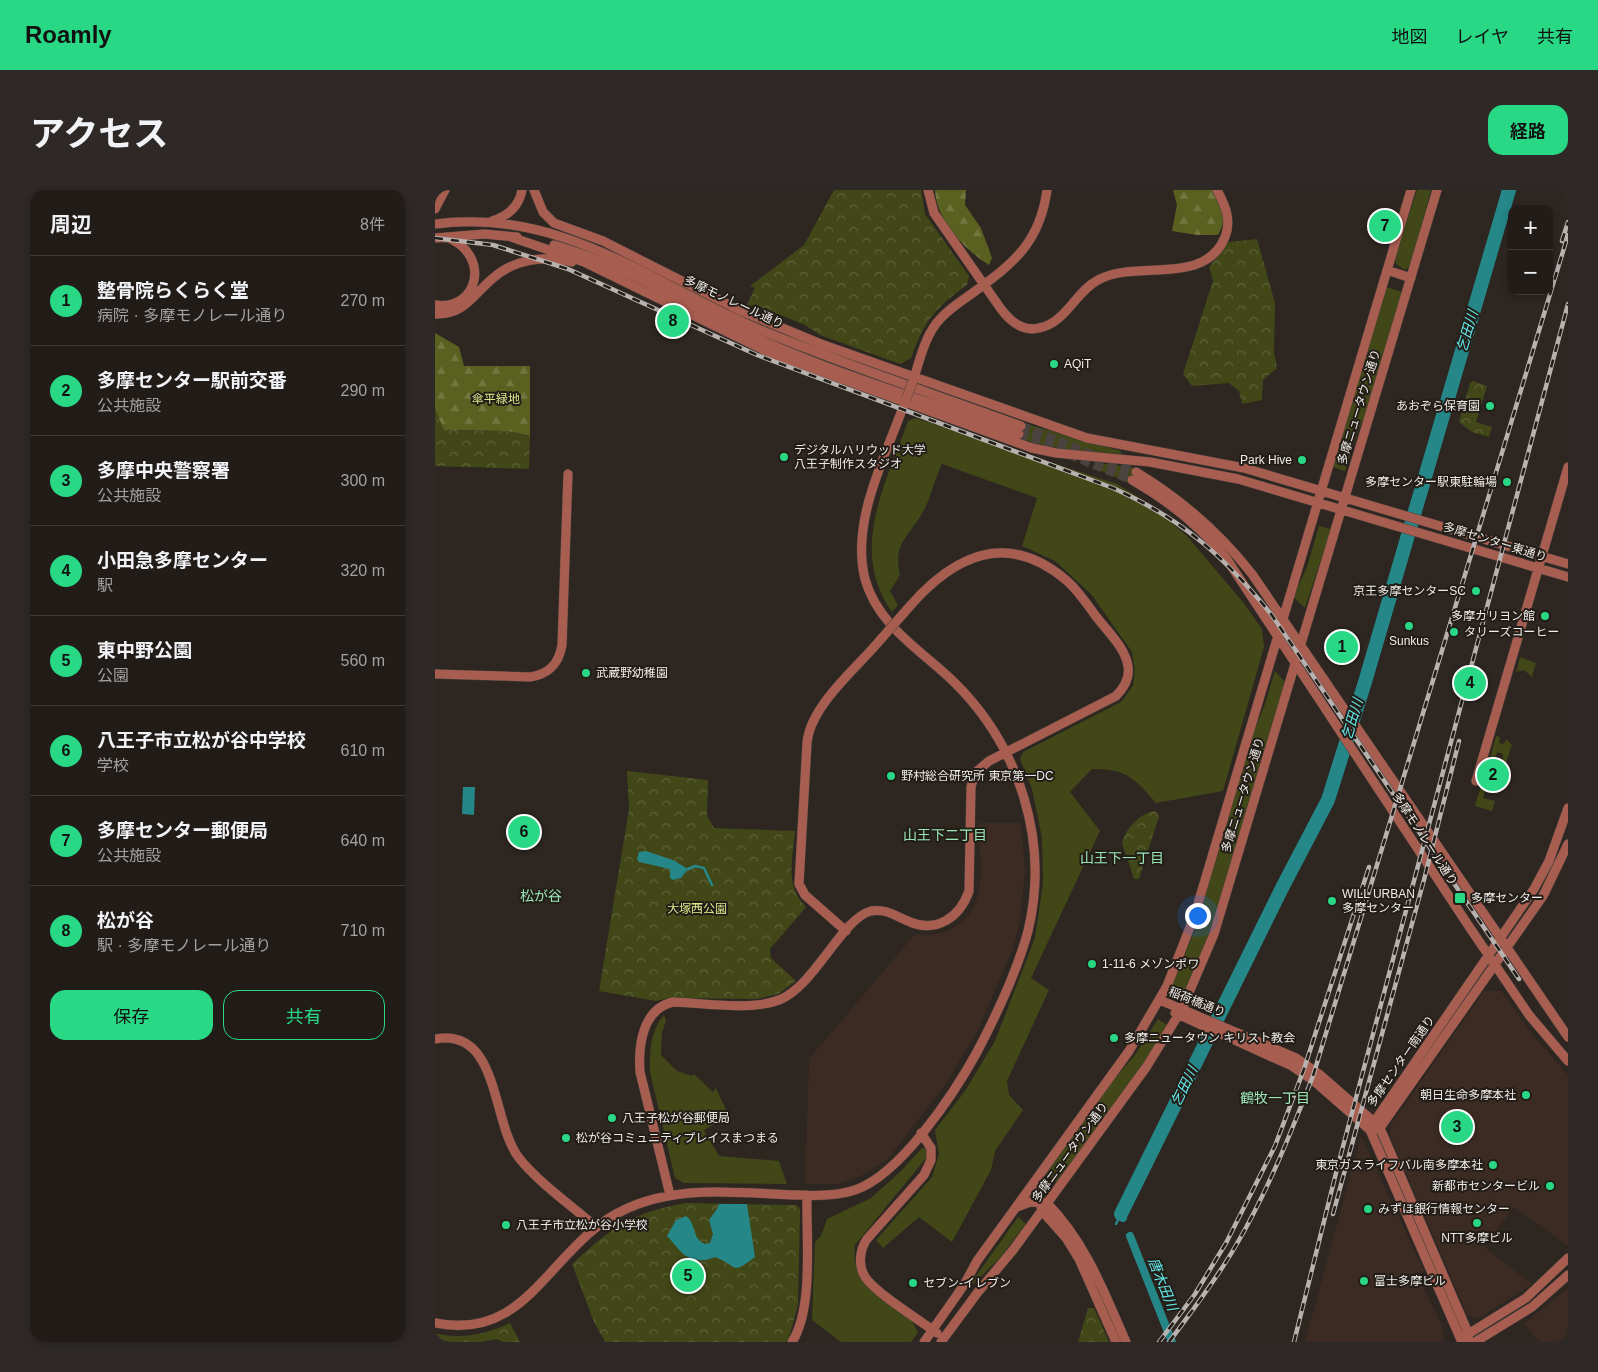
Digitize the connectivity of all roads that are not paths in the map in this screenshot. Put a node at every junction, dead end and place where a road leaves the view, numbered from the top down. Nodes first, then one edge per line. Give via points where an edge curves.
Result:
1 (445, 190) edge
2 (522, 190) edge
3 (534, 190) edge
4 (928, 190) edge
5 (1047, 190) edge
6 (1217, 190) edge
7 (1411, 190) edge
8 (1437, 190) edge
9 (435, 209) edge
10 (484, 222) junction
11 (435, 224) edge
12 (511, 236) junction
13 (445, 237) junction
14 (435, 238) edge
15 (599, 249) junction
16 (635, 257) junction
17 (592, 267) junction
18 (1387, 270) junction
19 (1411, 278) junction
20 (984, 284) junction
21 (435, 305) edge
22 (435, 314) edge
23 (913, 379) junction
24 (906, 401) junction
25 (1568, 466) edge
26 (568, 474) dead end
27 (1321, 490) junction
28 (1345, 498) junction
29 (1317, 502) junction
30 (1341, 510) junction
31 (1541, 556) junction
32 (1568, 564) edge
33 (1537, 568) junction
34 (1568, 577) edge
35 (1283, 619) junction
36 (1277, 638) junction
37 (1301, 644) junction
38 (1295, 665) junction
39 (435, 674) edge
40 (1007, 752) junction
41 (1476, 781) dead end
42 (1568, 808) edge
43 (1568, 844) edge
44 (846, 931) junction
45 (1499, 939) junction
46 (1506, 948) junction
47 (1492, 961) junction
48 (1159, 1000) junction
49 (1180, 1012) junction
50 (1568, 1037) edge
51 (435, 1039) edge
52 (1568, 1061) edge
53 (1374, 1127) junction
54 (921, 1134) junction
55 (1037, 1178) junction
56 (670, 1195) junction
57 (807, 1195) junction
58 (1043, 1205) junction
59 (1015, 1209) junction
60 (596, 1227) junction
61 (1568, 1258) edge
62 (1568, 1274) edge
63 (435, 1323) edge
64 (933, 1330) junction
65 (943, 1340) edge
66 (1464, 1340) edge
67 (792, 1342) edge
68 (924, 1342) edge
69 (1116, 1342) edge
70 (1126, 1342) edge
71 (1475, 1342) edge

1 - 9 main road
2 - 10 main road via 517,205 509,213
3 - 16 main road via 543,212 554,223
4 - 20 main road via 934,213
5 - 20 main road via 1040,222 1031,241 1011,264
6 - 20 main road via 1224,203 1228,231 1206,261 1186,267 1124,272 1097,280 1049,326 1030,329 1014,322
7 - 18 main road, 多摩ニュータウン通り
8 - 19 main road, 多摩ニュータウン通り
10 - 11 main road, 多摩モノレール通り
10 - 15 main road, 多摩モノレール通り via 530,227
12 - 13 main road, 多摩モノレール通り
12 - 15 main road, 多摩モノレール通り via 595,258 773,345 1020,430 768,333 702,303
12 - 17 main road
13 - 14 main road, 多摩モノレール通り
13 - 21 main road via 467,250 475,263 475,276 461,299
15 - 16 main road
16 - 23 main road via 779,328
17 - 22 main road via 552,258 523,262 497,274 466,306 452,313
17 - 24 main road via 771,353
18 - 19 main road
18 - 27 main road, 多摩ニュータウン通り
19 - 28 main road, 多摩ニュータウン通り
20 - 23 main road via 940,319 929,336
23 - 24 main road, bridge
23 - 27 main road via 1087,438 1244,468
24 - 29 main road via 1032,448 1210,473
24 - 40 main road via 863,521 861,549 867,583 886,620 962,691
25 - 31 main road
26 - 39 main road via 563,645 555,665 539,676 530,677
27 - 28 main road
27 - 29 main road, 多摩ニュータウン通り
28 - 30 main road, 多摩ニュータウン通り
28 - 31 main road, 多摩センター東通り
29 - 30 main road
29 - 35 main road, 多摩ニュータウン通り
30 - 33 main road, 多摩センター東通り
30 - 37 main road, 多摩ニュータウン通り
31 - 32 main road, 多摩センター東通り
31 - 33 main road
33 - 34 main road, 多摩センター東通り
33 - 41 main road
35 - 36 main road, 多摩ニュータウン通り
35 - 36 main road via 1221,538 1178,500 1134,476 1214,544
35 - 37 main road
36 - 38 main road
36 - 48 main road, 多摩ニュータウン通り via 1195,917
37 - 38 main road, 多摩ニュータウン通り
37 - 45 main road, 多摩モノレール通り
38 - 47 main road, 多摩モノレール通り
38 - 49 main road, 多摩ニュータウン通り via 1214,934
40 - 44 main road via 980,767 972,780 970,882 959,911 939,924 924,926 890,912 868,912
40 - 44 main road, bridge via 1116,696 1126,683 1128,663 1121,649 1067,581 1042,563 995,554 962,562 936,578 819,711 812,724 807,743 799,884 805,895
40 - 54 main road via 1027,808 1033,840 1035,882 1027,931 1017,964 984,1039 961,1080
42 - 45 main road, 多摩センター南通り via 1544,872
43 - 46 main road, 多摩センター南通り via 1548,887
44 - 56 main road via 802,984 780,1000 755,1005 673,1002 653,1011 648,1019 639,1061 640,1072
45 - 46 main road, 多摩モノレール通り
45 - 47 main road, 多摩センター南通り
46 - 47 main road, 多摩センター南通り
46 - 50 main road, 多摩モノレール通り
47 - 52 main road, 多摩モノレール通り via 1540,1029
47 - 53 main road, 多摩センター南通り
48 - 49 main road, 稲荷橋通り
48 - 55 main road, 多摩ニュータウン通り via 1129,1051
49 - 53 main road, 稲荷橋通り via 1293,1066
49 - 58 main road, 多摩ニュータウン通り via 1147,1066
51 - 60 main road via 457,1040 477,1051 487,1069 506,1135 519,1157
53 - 66 main road, 稲荷橋通り
54 - 57 main road via 902,1158 875,1181 844,1193
54 - 64 main road via 931,1148 929,1168 867,1239 860,1262 868,1281
55 - 58 main road
55 - 59 main road, 多摩ニュータウン通り
56 - 57 main road
56 - 60 main road via 635,1205
57 - 67 main road via 805,1306 799,1330
58 - 59 main road via 1026,1203
58 - 65 main road, 多摩ニュータウン通り
58 - 69 main road via 1079,1259
58 - 70 main road via 1073,1232 1086,1253
59 - 64 main road, 多摩ニュータウン通り
60 - 63 main road via 516,1308 473,1325
61 - 66 main road via 1526,1298
62 - 71 main road via 1532,1307
64 - 65 main road
64 - 68 main road, 多摩ニュータウン通り

